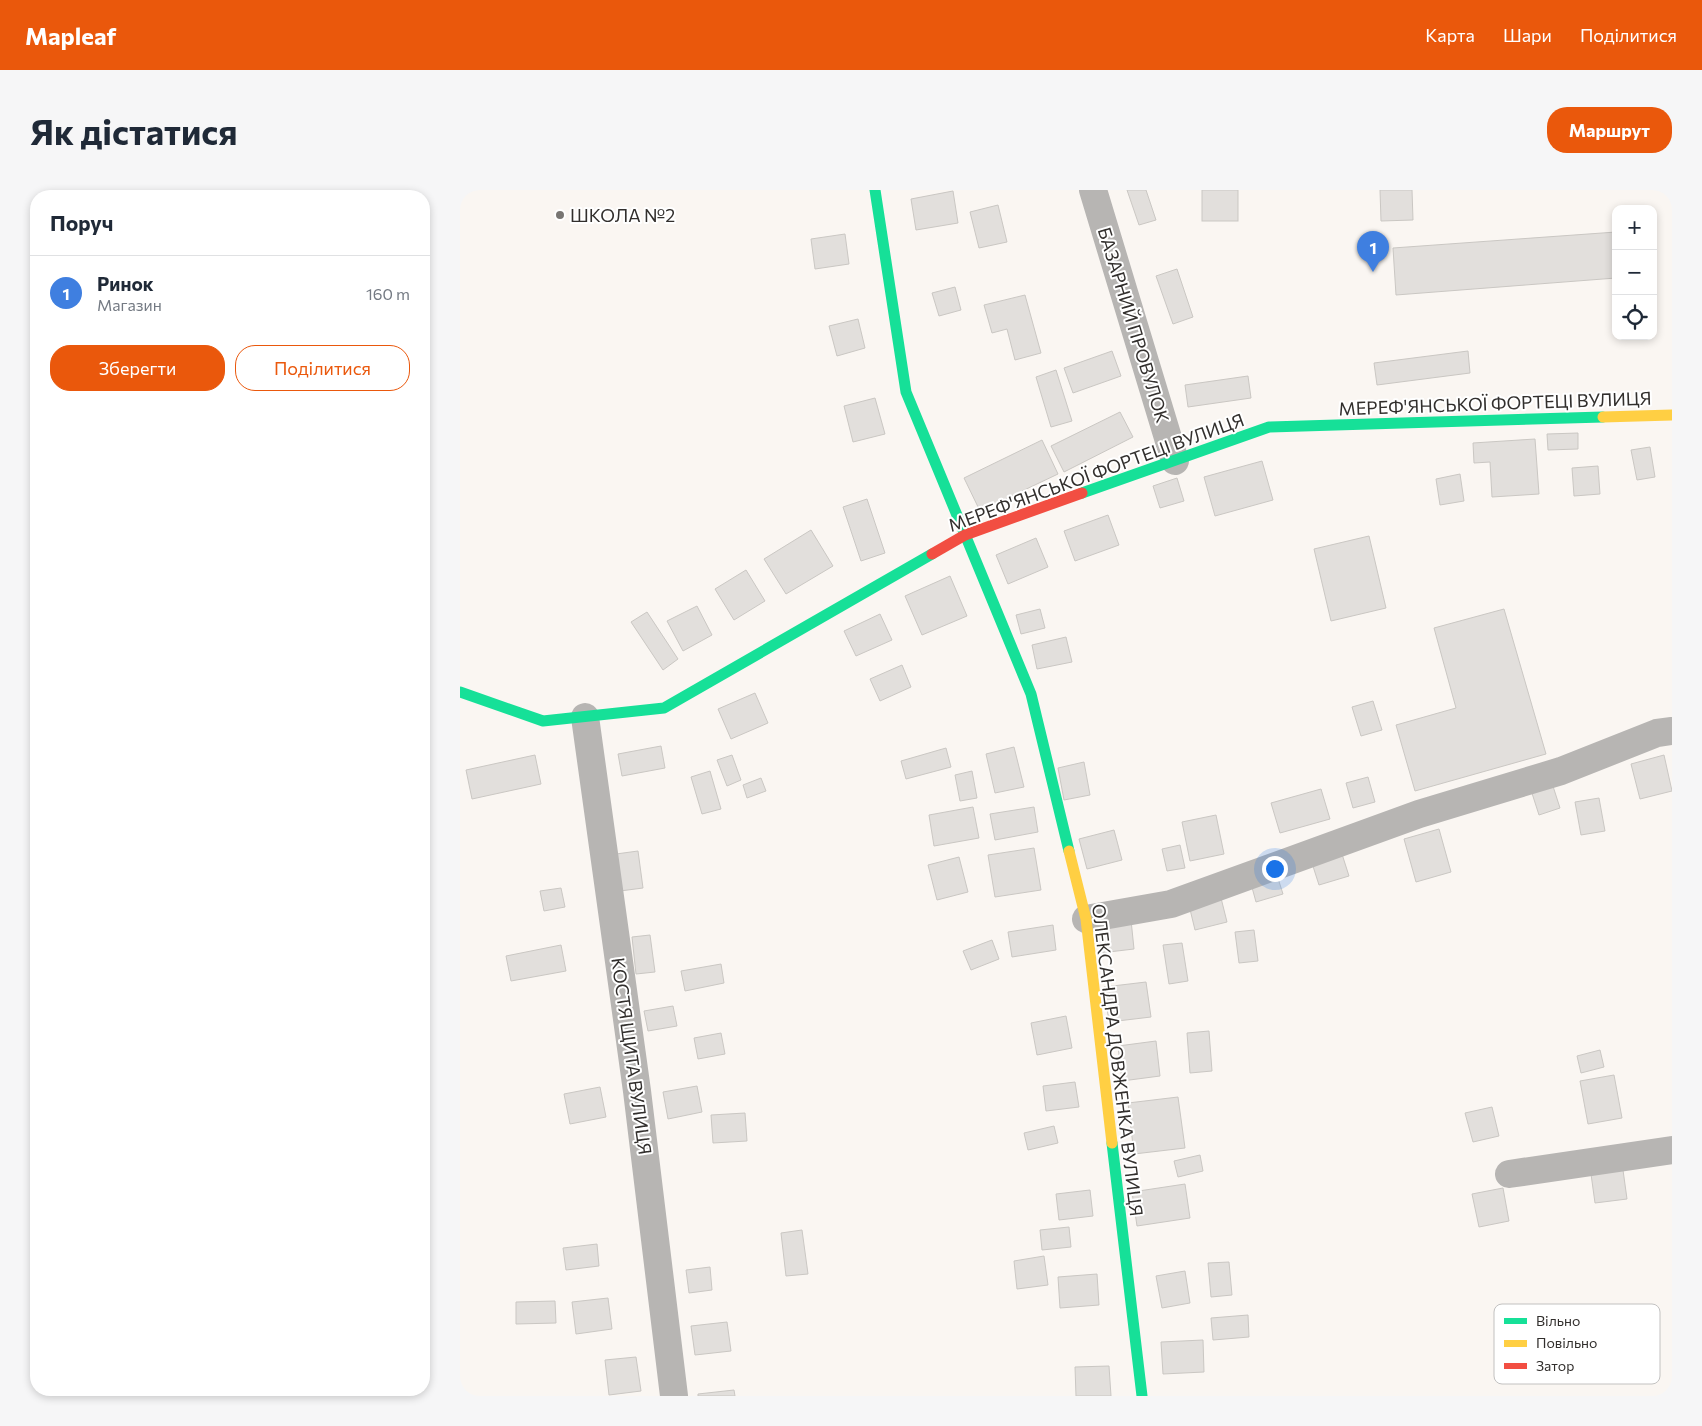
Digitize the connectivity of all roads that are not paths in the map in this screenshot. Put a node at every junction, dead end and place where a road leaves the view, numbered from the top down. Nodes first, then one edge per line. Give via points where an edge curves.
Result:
1 (876, 190) edge
2 (1093, 190) edge
3 (1672, 415) edge
4 (1175, 461) junction
5 (965, 535) junction
6 (460, 692) edge
7 (586, 717) junction
8 (1672, 731) edge
9 (1086, 919) junction
10 (1672, 1150) edge
11 (1509, 1174) dead end
12 (674, 1396) edge
13 (1142, 1396) edge

1 - 5 street, ОЛЕКСАНДРА ДОВЖЕНКА ВУЛИЦЯ via 906,392
2 - 4 street, БАЗАРНИЙ ПРОВУЛОК
3 - 4 street, МЕРЕФ'ЯНСЬКОЇ ФОРТЕЦІ ВУЛИЦЯ via 1269,427
4 - 5 street, МЕРЕФ'ЯНСЬКОЇ ФОРТЕЦІ ВУЛИЦЯ
5 - 7 street, МЕРЕФ'ЯНСЬКОЇ ФОРТЕЦІ ВУЛИЦЯ via 664,708
5 - 9 street, ОЛЕКСАНДРА ДОВЖЕНКА ВУЛИЦЯ via 1031,694
6 - 7 street, МЕРЕФ'ЯНСЬКОЇ ФОРТЕЦІ ВУЛИЦЯ via 543,721
7 - 12 street, КОСТЯ ЩИТА ВУЛИЦЯ via 637,1091
8 - 9 street via 1657,733 1561,771 1419,814 1171,904
9 - 13 street, ОЛЕКСАНДРА ДОВЖЕНКА ВУЛИЦЯ
10 - 11 street

